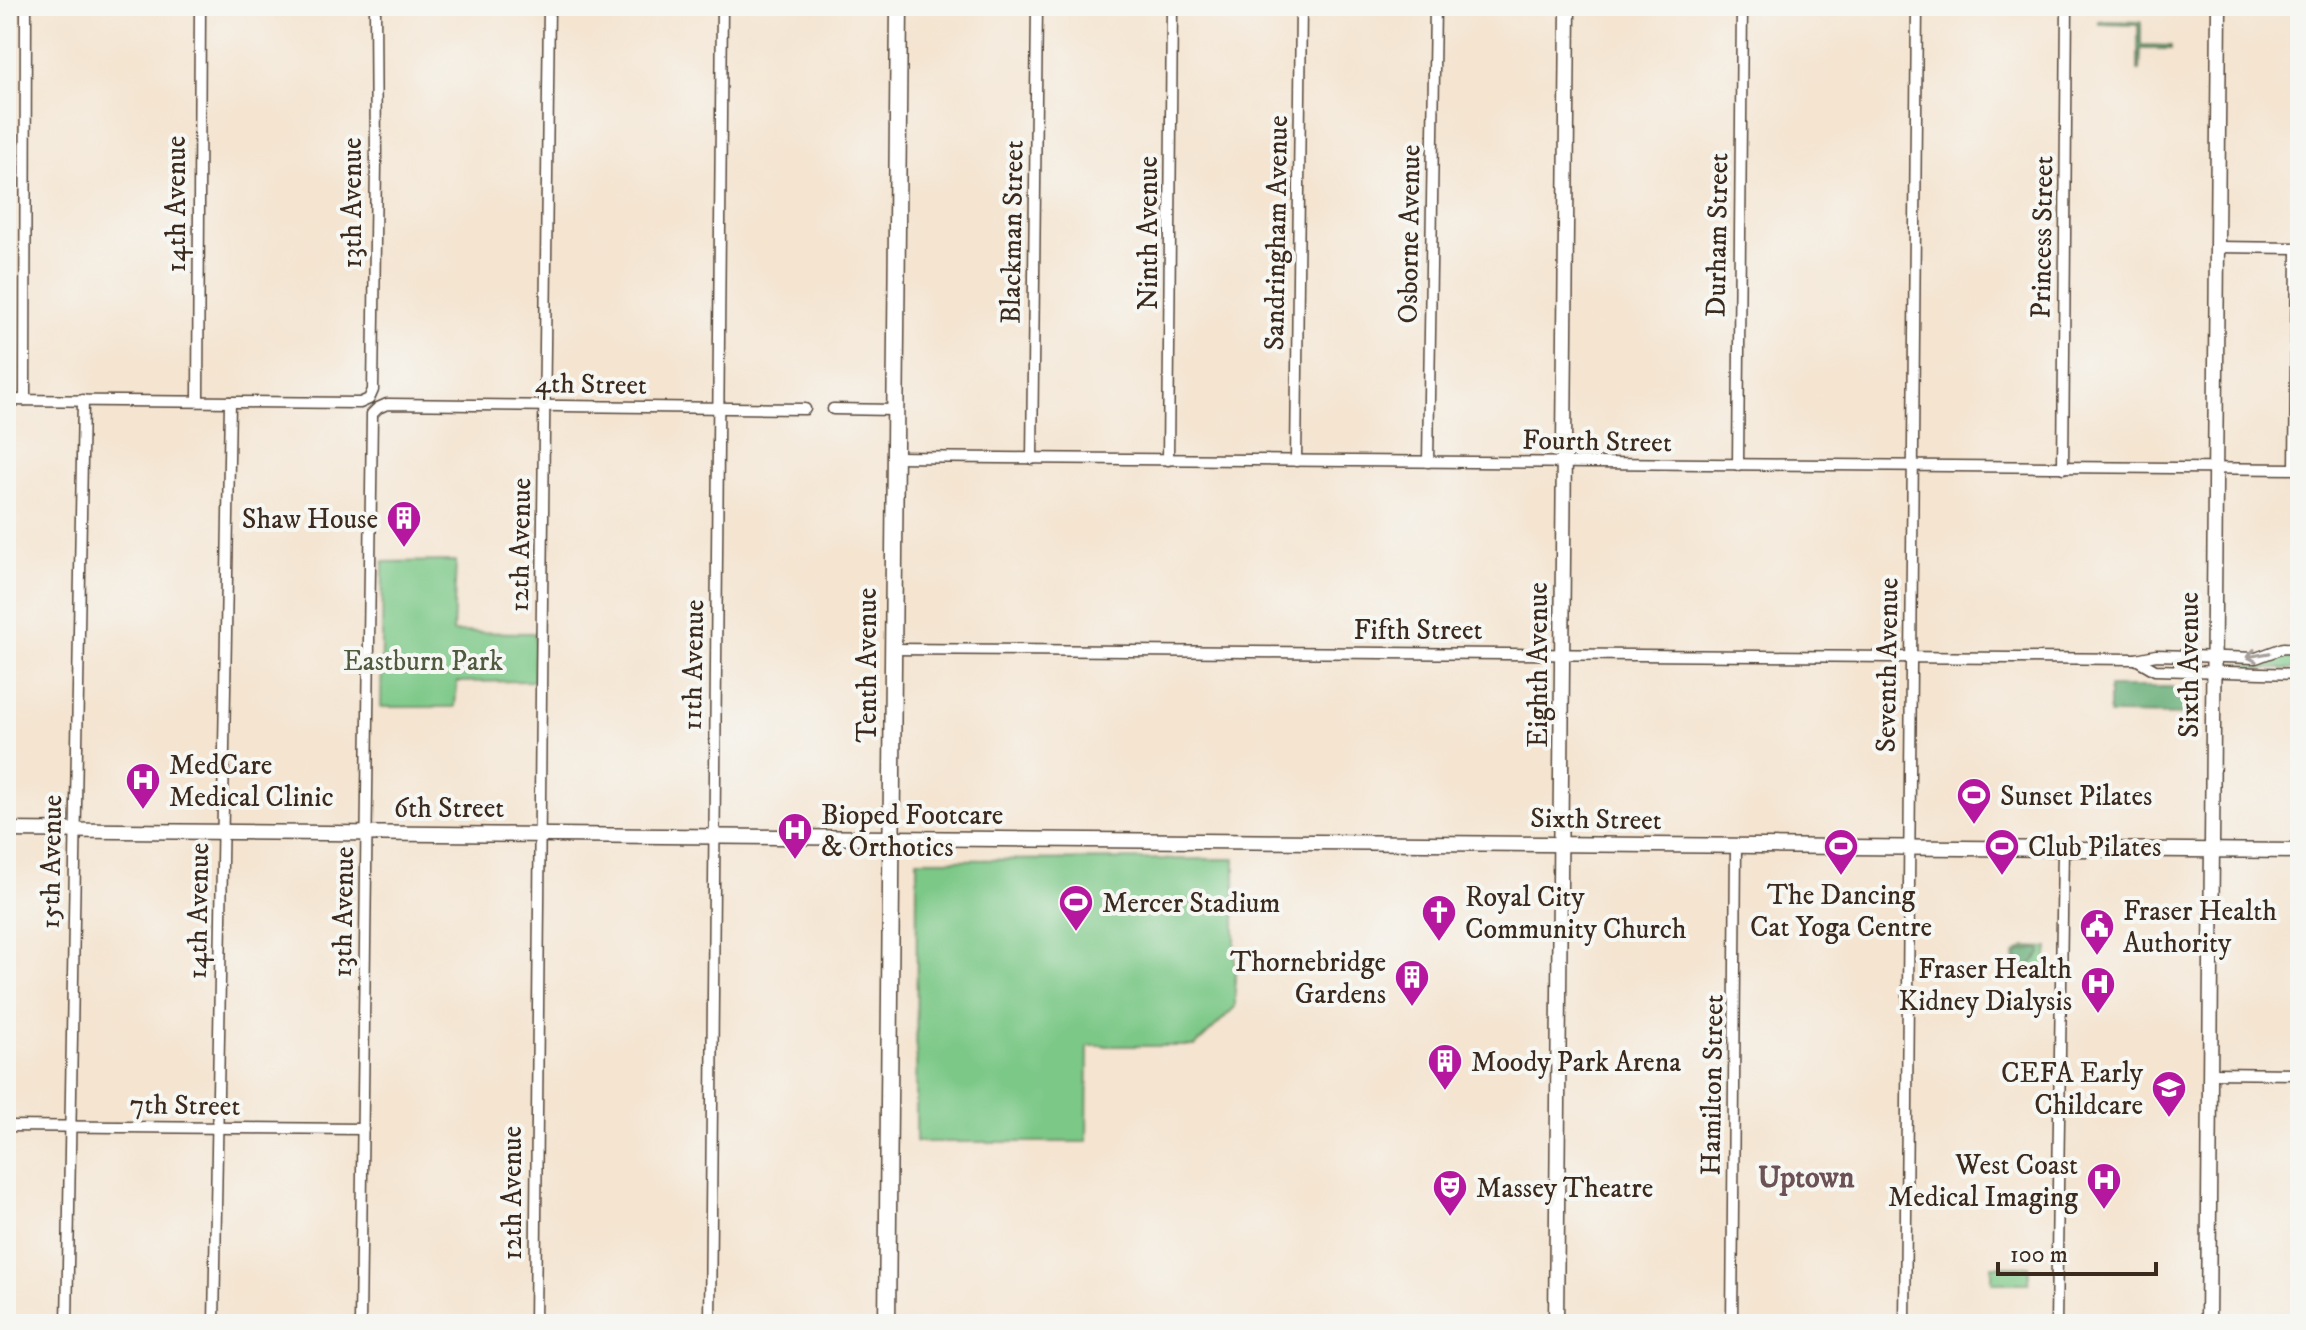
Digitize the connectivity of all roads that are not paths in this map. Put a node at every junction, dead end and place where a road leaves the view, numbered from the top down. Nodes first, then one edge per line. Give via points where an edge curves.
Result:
1 (26, 6) edge
2 (200, 6) edge
3 (375, 6) edge
4 (549, 6) edge
5 (722, 6) edge
6 (899, 6) edge
7 (1037, 6) edge
8 (1172, 6) edge
9 (1301, 6) edge
10 (1435, 6) edge
11 (1568, 6) edge
12 (1742, 6) edge
13 (1917, 6) edge
14 (2067, 6) edge
15 (2219, 6) edge
16 (2217, 247) junction
17 (2298, 248) edge
18 (6, 400) edge
19 (25, 400) junction
20 (83, 400) junction
21 (198, 401) junction
22 (230, 402) junction
23 (545, 406) junction
24 (378, 408) joint
25 (719, 409) junction
26 (805, 409) dead end
27 (833, 409) dead end
28 (894, 410) junction
29 (894, 457) junction
30 (1032, 459) junction
31 (1168, 460) junction
32 (1296, 461) junction
33 (1428, 462) junction
34 (1564, 464) junction
35 (1738, 465) junction
36 (1912, 467) junction
37 (2063, 468) junction
38 (2298, 469) edge
39 (2214, 470) junction
40 (892, 649) junction
41 (2300, 649) edge
42 (1561, 655) junction
43 (2214, 657) junction
44 (1911, 658) junction
45 (2136, 659) junction
46 (2215, 673) junction
47 (2300, 674) edge
48 (6, 830) edge
49 (75, 831) junction
50 (223, 831) junction
51 (367, 833) junction
52 (539, 834) junction
53 (714, 835) junction
54 (892, 838) junction
55 (1559, 844) junction
56 (1736, 846) junction
57 (1909, 848) junction
58 (2063, 849) junction
59 (2212, 850) junction
60 (2300, 851) edge
61 (2210, 1073) junction
62 (2300, 1074) edge
63 (6, 1126) edge
64 (71, 1127) junction
65 (217, 1128) junction
66 (363, 1129) junction
67 (67, 1324) edge
68 (214, 1324) edge
69 (360, 1324) edge
70 (535, 1324) edge
71 (710, 1324) edge
72 (887, 1324) edge
73 (1556, 1324) edge
74 (1732, 1324) edge
75 (1905, 1324) edge
76 (2056, 1324) edge
77 (2208, 1324) edge

1 - 19 street
2 - 21 street, 14th Avenue
3 - 22 street, 13th Avenue via 373,390 360,403
4 - 23 street, 12th Avenue
5 - 25 street, 11th Avenue
6 - 28 main road, Tenth Avenue
7 - 30 street, Blackman Street
8 - 31 street, Ninth Avenue
9 - 32 street, Sandringham Avenue
10 - 33 street, Osborne Avenue
11 - 34 street, Eighth Avenue
12 - 35 street, Durham Street
13 - 36 street, Seventh Avenue
14 - 37 street, Princess Street
15 - 16 street, Sixth Avenue
16 - 17 street
16 - 39 street, Sixth Avenue
17 - 38 street
18 - 19 street
19 - 20 street
20 - 21 street
20 - 49 street, 15th Avenue
21 - 22 street
22 - 50 street, 14th Avenue
23 - 24 street, 4th Street
23 - 25 street, 4th Street
23 - 52 street, 12th Avenue
24 - 51 street, 13th Avenue via 370,421
25 - 26 street, 4th Street
25 - 53 street, 11th Avenue
27 - 28 street
28 - 29 main road, Tenth Avenue
29 - 30 street, Fourth Street
29 - 40 main road, Tenth Avenue
30 - 31 street, Fourth Street
31 - 32 street, Fourth Street
32 - 33 street, Fourth Street
33 - 34 street, Fourth Street
34 - 35 street, Fourth Street
34 - 42 street, Eighth Avenue
35 - 36 street, Fourth Street
36 - 37 street, Fourth Street
36 - 44 street, Seventh Avenue
37 - 39 street, Fourth Street
38 - 39 street, Fourth Street
39 - 43 street, Sixth Avenue
40 - 42 street, Fifth Street
40 - 54 main road, Tenth Avenue
41 -> 43 street, Fifth Street via 2283,648 2256,658
42 - 44 street, Fifth Street
42 - 55 street, Eighth Avenue
43 - 45 street, Fifth Street
43 - 46 street, Sixth Avenue
44 - 45 street, Fifth Street
44 - 57 street, Seventh Avenue
45 - 46 street, Fifth Street via 2155,670
46 - 47 street, Fifth Street
46 - 59 street, Sixth Avenue
48 - 49 street, 6th Street
49 - 50 street, 6th Street
49 - 64 street, 15th Avenue
50 - 51 street, 6th Street
50 - 65 street, 14th Avenue
51 - 52 street, 6th Street
51 - 66 street, 13th Avenue
52 - 53 street, 6th Street
52 - 70 street, 12th Avenue
53 - 54 street, 6th Street
53 - 71 street, 11th Avenue
54 - 55 street, Sixth Street
54 - 72 main road, Tenth Avenue
55 - 56 street, Sixth Street
55 - 73 street, Eighth Avenue
56 - 57 street, Sixth Street
56 - 74 street, Hamilton Street
57 - 58 street, Sixth Street
57 - 75 street, Seventh Avenue
58 - 59 street, Sixth Street
58 - 76 street
59 - 60 street, Sixth Street
59 - 61 street, Sixth Avenue
61 - 62 street
61 - 77 street, Sixth Avenue
63 - 64 street, 7th Street
64 - 65 street, 7th Street
64 - 67 street, 15th Avenue
65 - 66 street, 7th Street
65 - 68 street, 14th Avenue
66 - 69 street, 13th Avenue

